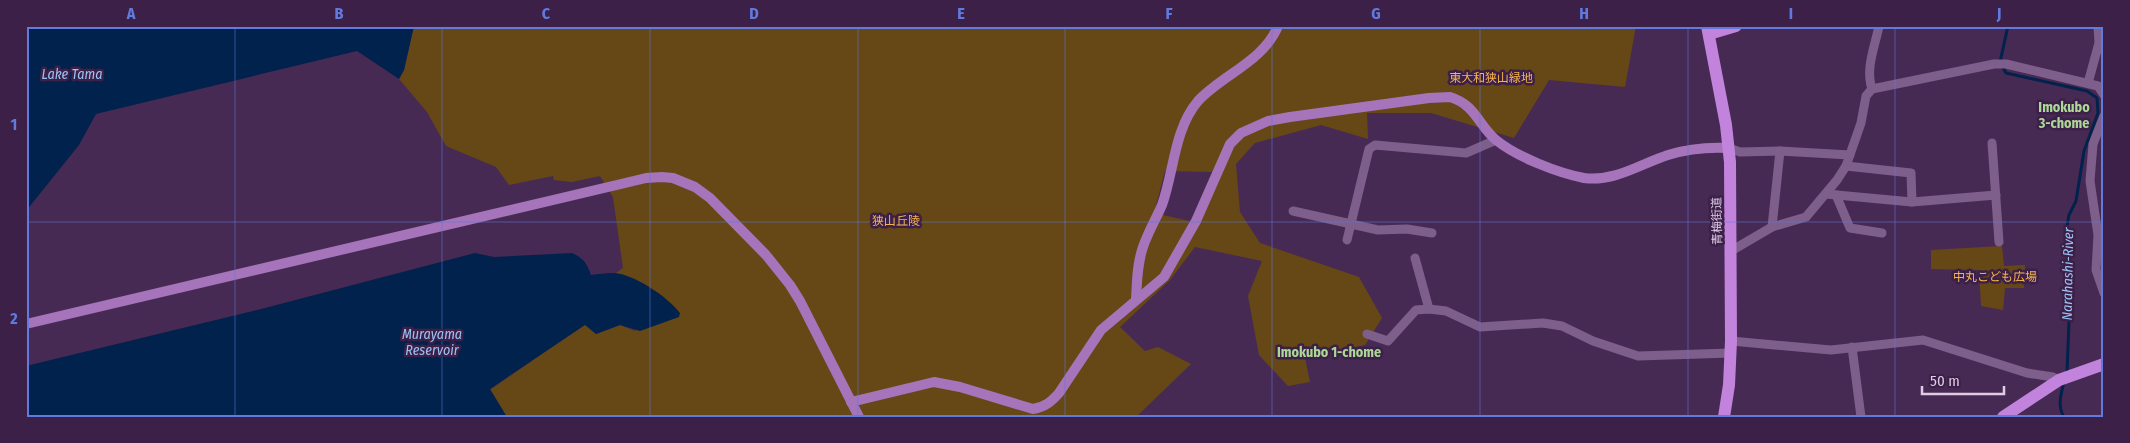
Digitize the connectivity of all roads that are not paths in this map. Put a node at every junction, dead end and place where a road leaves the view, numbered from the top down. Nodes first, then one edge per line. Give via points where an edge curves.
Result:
1 (1278, 26) edge
2 (1736, 26) edge
3 (1879, 26) edge
4 (2098, 26) edge
5 (1708, 30) edge
6 (2088, 83) junction
7 (1872, 89) junction
8 (2104, 95) edge
9 (2104, 116) edge
10 (1496, 140) junction
11 (1992, 144) dead end
12 (1729, 148) junction
13 (1780, 151) junction
14 (1850, 155) junction
15 (1846, 166) junction
16 (1826, 194) junction
17 (1836, 195) junction
18 (1996, 195) junction
19 (1912, 202) junction
20 (1293, 211) dead end
21 (1351, 223) junction
22 (1772, 227) junction
23 (1882, 232) dead end
24 (1432, 233) dead end
25 (1347, 240) dead end
26 (1999, 242) dead end
27 (1731, 251) junction
28 (1415, 258) dead end
29 (2104, 292) edge
30 (1136, 299) junction
31 (1428, 309) junction
32 (26, 324) edge
33 (1367, 334) dead end
34 (1731, 347) junction
35 (1852, 348) junction
36 (2104, 364) edge
37 (2104, 371) edge
38 (2064, 379) junction
39 (851, 402) junction
40 (859, 417) edge
41 (1724, 417) edge
42 (1862, 417) edge
43 (2003, 417) edge

1 - 30 street via 1268,42 1198,102 1189,115 1162,205 1143,247
2 - 5 main road
3 - 7 street via 1870,64
4 - 6 street via 2099,43
5 - 12 main road, 青梅街道
6 - 7 street via 1994,64
6 - 8 street via 2098,86
7 - 14 street via 1866,96
9 - 29 street via 2093,144 2090,166 2098,235 2096,270
10 - 12 street via 1535,161 1576,176 1594,178 1619,174 1674,154 1714,147
10 - 21 street via 1466,153 1375,145 1369,149
10 - 30 street via 1473,111 1450,97 1290,117 1247,128 1230,144 1196,221 1164,277
11 - 18 street
12 - 13 street via 1740,152
12 - 27 main road, 青梅街道
13 - 14 street
13 - 22 street
14 - 15 street
15 - 16 street
15 - 19 street via 1911,173
16 - 17 street
16 - 22 street via 1806,217
17 - 19 street
17 - 23 street via 1850,228
18 - 19 street
18 - 26 street
20 - 21 street
21 - 24 street via 1378,230 1407,229
21 - 25 street
22 - 27 street
27 - 34 main road, 青梅街道
28 - 31 street
30 - 39 street via 1101,330 1059,393 1042,407 1033,409 934,382
31 - 33 street via 1416,310 1388,341
31 - 34 street via 1446,311 1480,327 1543,323 1562,326 1593,341 1638,356
32 - 39 street via 662,177 684,182 703,192 766,255 800,301
34 - 35 street
34 - 41 main road, 青梅街道
35 - 38 street via 1923,340 2027,373
35 - 42 street
36 - 37 street
36 - 38 main road
38 - 43 main road
39 - 40 street

